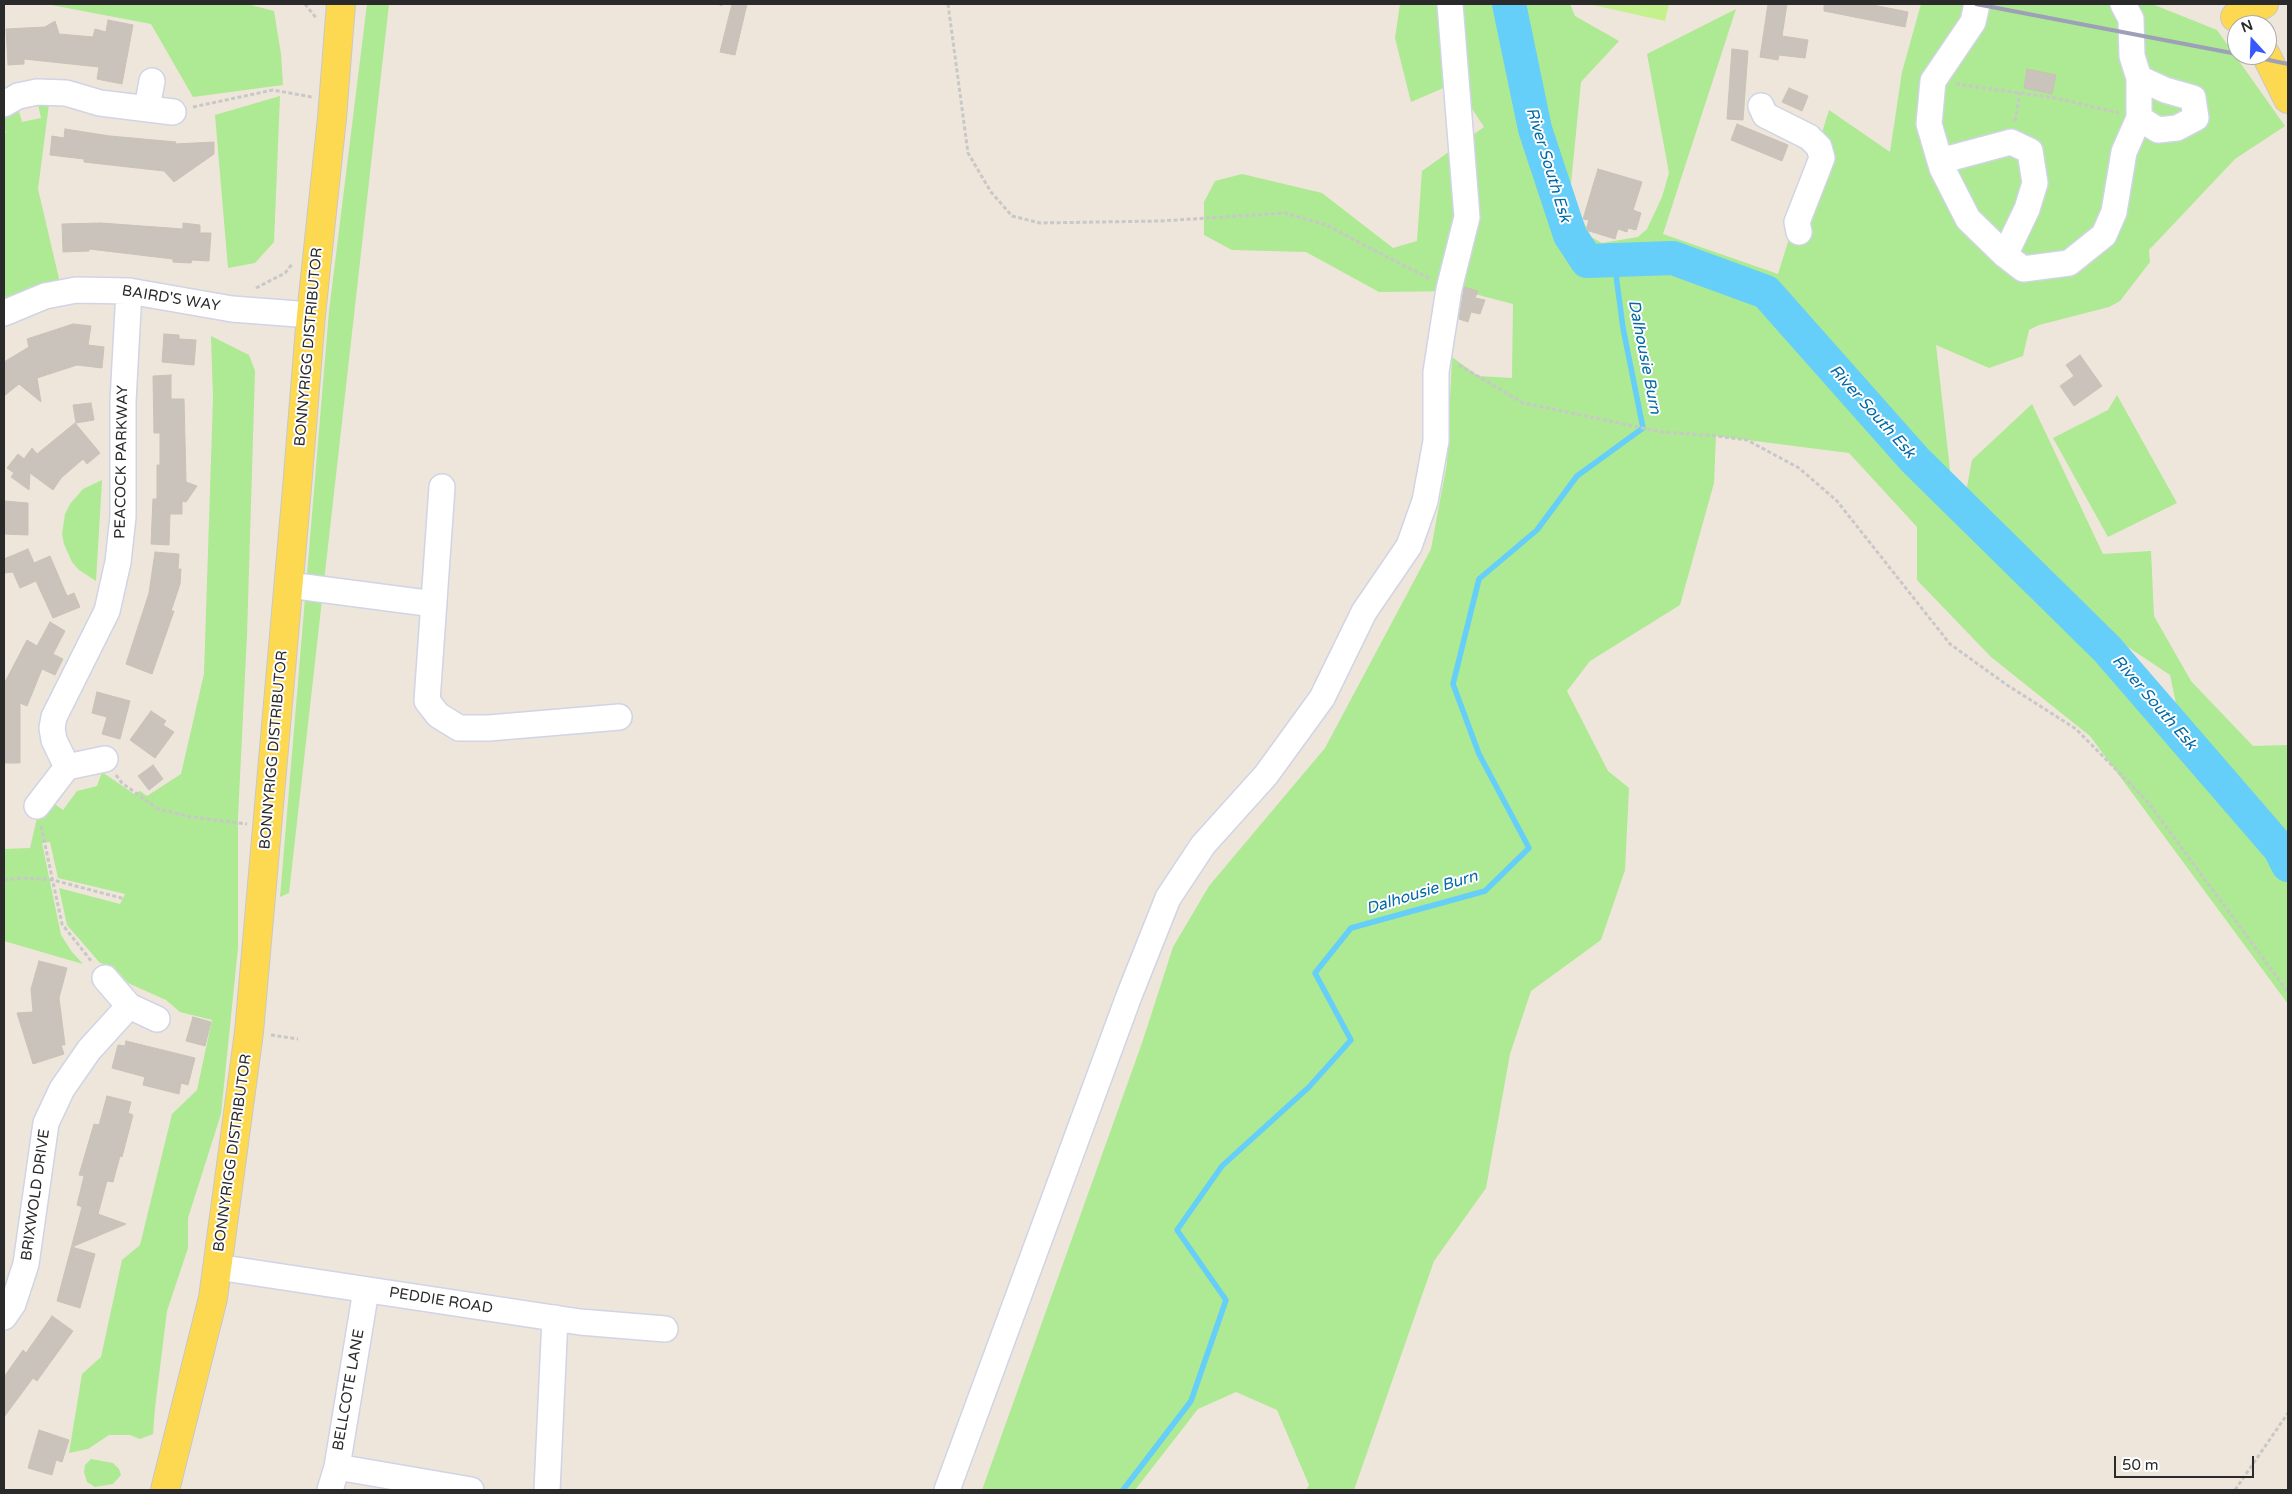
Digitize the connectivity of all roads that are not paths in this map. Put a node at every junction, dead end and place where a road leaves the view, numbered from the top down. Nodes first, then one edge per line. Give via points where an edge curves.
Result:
1 (341, 4) edge
2 (1450, 4) edge
3 (1977, 4) edge
4 (2123, 4) edge
5 (2264, 4) edge
6 (2232, 15) edge
7 (2271, 65) edge
8 (2139, 78) junction
9 (152, 81) dead end
10 (2288, 99) edge
11 (4, 104) edge
12 (1760, 106) dead end
13 (147, 108) junction
14 (173, 112) road end
15 (2139, 118) junction
16 (1940, 161) junction
17 (1800, 232) dead end
18 (2005, 255) junction
19 (129, 290) junction
20 (4, 313) edge
21 (311, 315) junction
22 (442, 487) dead end
23 (289, 585) junction
24 (434, 604) junction
25 (619, 717) dead end
26 (105, 759) road end
27 (66, 767) junction
28 (37, 806) road end
29 (105, 978) road end
30 (129, 1006) junction
31 (157, 1019) dead end
32 (217, 1267) junction
33 (12, 1283) edge
34 (366, 1290) junction
35 (4, 1318) edge
36 (556, 1318) junction
37 (665, 1329) dead end
38 (333, 1479) edge
39 (165, 1490) edge
40 (471, 1490) edge
41 (547, 1490) edge
42 (947, 1490) edge

1 - 21 main road, BONNYRIGG DISTRIBUTOR
2 - 42 street via 1467,217 1449,288 1436,372 1436,441 1425,502 1409,546 1364,612 1322,698 1266,775 1204,845 1168,898
3 - 16 street via 1973,22 1933,81 1929,124
4 - 8 street via 2131,19 2132,56
5 - 6 main road
7 - 10 main road
8 - 15 street
8 - 15 street via 2193,98 2196,118 2177,128 2158,130
9 - 13 street
11 - 13 street via 18,96 37,92
12 - 17 street via 1765,115 1809,137 1819,147 1822,158 1797,222
13 - 14 street
15 - 18 street via 2124,152 2114,212 2104,236 2069,263 2023,268
16 - 18 street via 1968,219
16 - 18 street via 2011,142 2030,151 2035,183 2027,209
19 - 20 street, BAIRD'S WAY via 76,290 45,296
19 - 21 street, BAIRD'S WAY via 232,309
19 - 27 street, PEACOCK PARKWAY via 123,400 123,516 118,562 107,610 54,717 54,740
21 - 23 main road, BONNYRIGG DISTRIBUTOR
22 - 24 street
23 - 24 street
23 - 32 main road, BONNYRIGG DISTRIBUTOR via 248,1032
24 - 25 street via 428,701 438,715 459,728
26 - 27 street
27 - 28 street
29 - 30 street
30 - 31 street
30 - 33 street, BRIXWOLD DRIVE via 89,1050 62,1089 46,1123 26,1264
32 - 34 street, PEDDIE ROAD
32 - 39 main road, BONNYRIGG DISTRIBUTOR via 213,1298
33 - 35 street, BRIXWOLD DRIVE via 13,1304
34 - 36 street, PEDDIE ROAD
34 - 38 street, BELLCOTE LANE
36 - 37 street, PEDDIE ROAD
36 - 41 street
38 - 40 street

